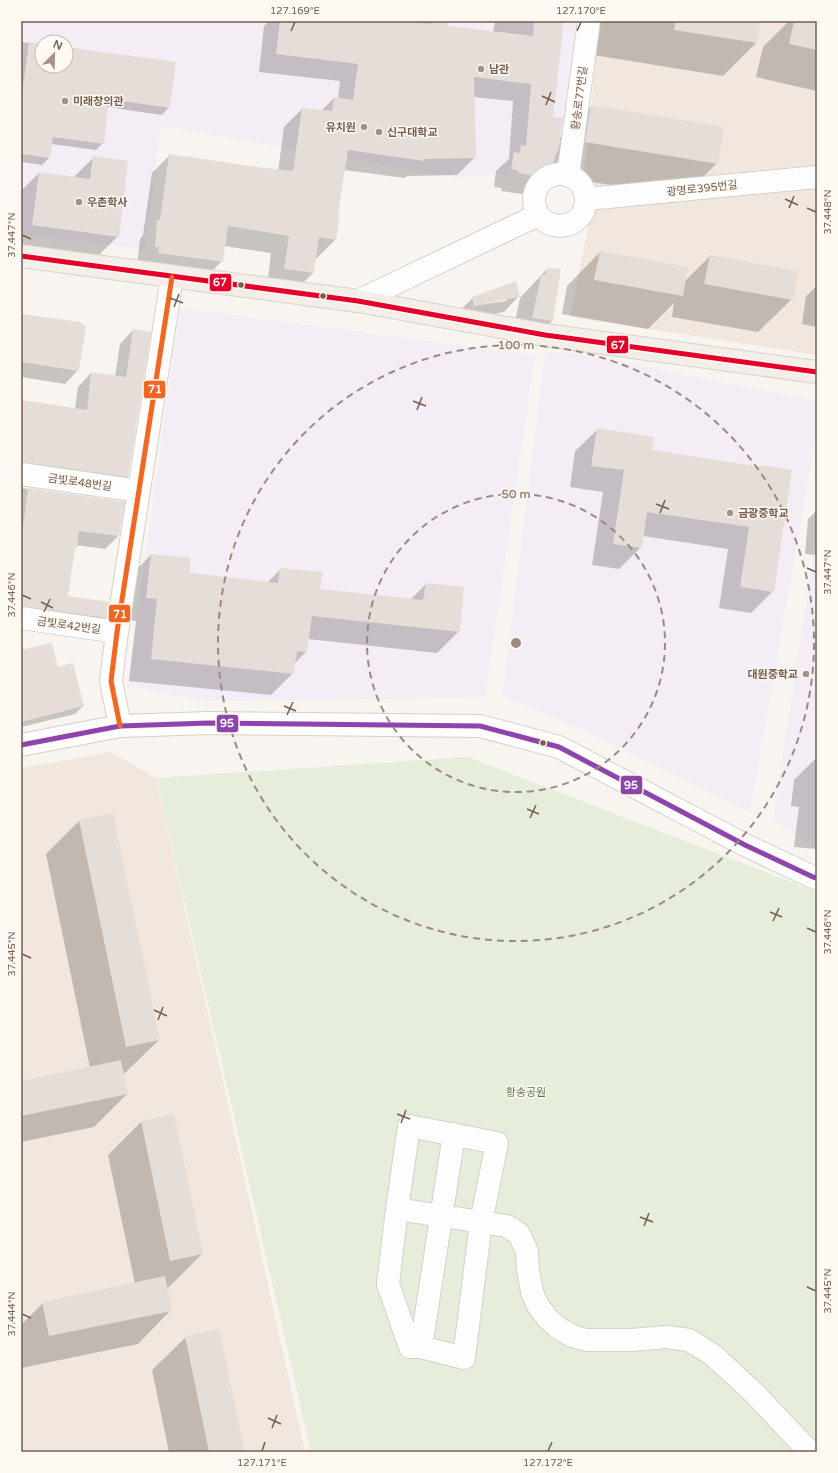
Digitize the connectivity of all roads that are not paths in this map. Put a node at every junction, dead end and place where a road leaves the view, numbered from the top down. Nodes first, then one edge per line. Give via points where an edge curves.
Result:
1 (589, 21) edge
2 (568, 175) junction
3 (817, 177) edge
4 (587, 199) junction
5 (538, 215) junction
6 (21, 256) edge
7 (172, 277) junction
8 (358, 301) junction
9 (817, 372) edge
10 (21, 474) edge
11 (139, 491) junction
12 (21, 618) edge
13 (117, 632) junction
14 (120, 726) junction
15 (21, 745) edge
16 (817, 878) edge
17 (454, 1134) junction
18 (396, 1209) junction
19 (442, 1216) junction
20 (481, 1222) junction
21 (421, 1347) junction
22 (810, 1452) edge

1 - 2 street, 황송로77번길
2 - 4 street via 583,186
2 - 5 street via 550,176 542,181 534,197
3 - 4 street, 광명로395번길
4 - 5 street via 584,213 571,225 552,226
5 - 8 street
6 - 7 main road
7 - 8 main road
7 - 11 street
8 - 9 main road via 544,335
10 - 11 street, 금빛로48번길
11 - 13 street
12 - 13 street, 금빛로42번길
13 - 14 street via 111,681
14 - 15 street
14 - 16 street via 209,722 480,726 559,746 745,845
17 - 18 street via 409,1126
17 - 19 street
17 - 20 street via 497,1143
18 - 19 street
18 - 21 street via 388,1284 410,1346
19 - 20 street
19 - 21 street
20 - 21 street via 464,1358
20 - 22 street via 507,1226 519,1234 527,1251 532,1292 538,1306 560,1329 586,1340 631,1340 667,1336 689,1340 713,1355 736,1376

